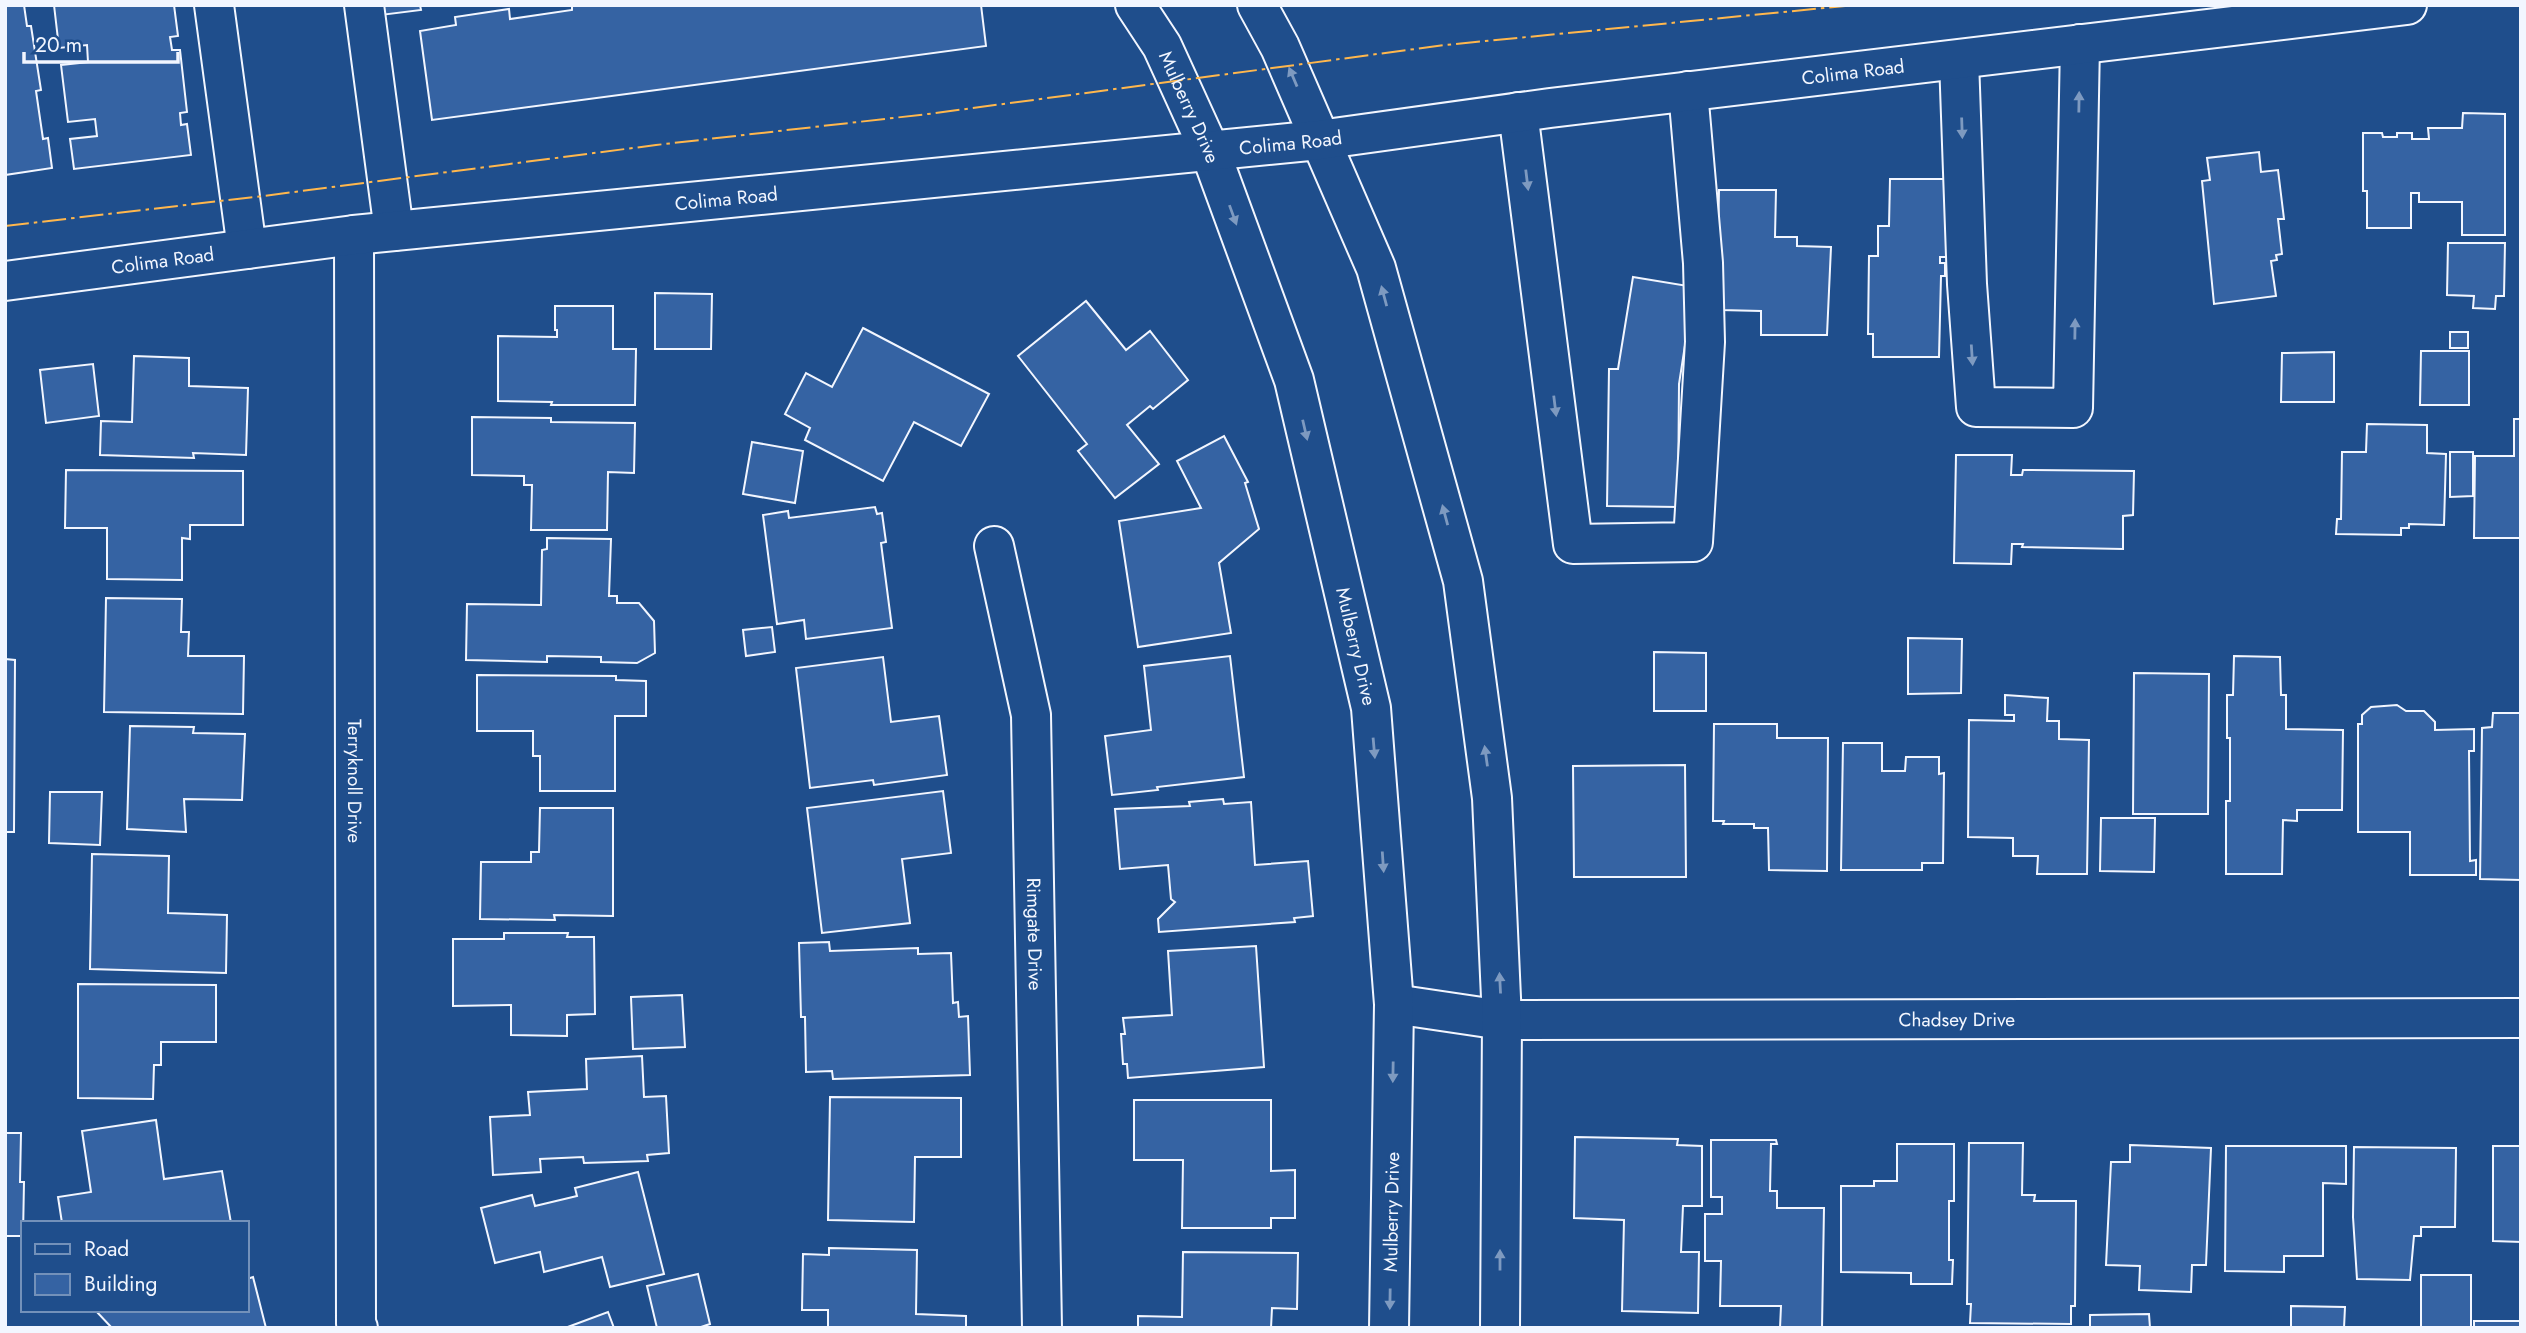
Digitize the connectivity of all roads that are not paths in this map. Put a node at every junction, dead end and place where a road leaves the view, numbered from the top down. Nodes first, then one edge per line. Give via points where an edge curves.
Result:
1 (214, 5) edge
2 (364, 5) edge
3 (1135, 5) edge
4 (1257, 5) edge
5 (2407, 5) edge
6 (2368, 7) edge
7 (2080, 44) junction
8 (1959, 60) junction
9 (1688, 91) junction
10 (1518, 112) junction
11 (1319, 140) junction
12 (1210, 151) junction
13 (394, 231) junction
14 (354, 235) junction
15 (247, 249) junction
16 (5, 281) edge
17 (994, 546) dead end
18 (1394, 1004) junction
19 (2521, 1018) edge
20 (1502, 1020) junction
21 (358, 1328) edge
22 (1042, 1328) edge
23 (1389, 1328) edge
24 (1500, 1328) edge

1 - 15 main road
2 - 13 main road
3 - 12 main road, Mulberry Drive via 1162,46
11 -> 4 main road
5 - 6 main road, Colima Road
6 - 7 main road, Colima Road
7 - 8 main road, Colima Road
8 -> 7 main road via 1976,407 2073,408
8 - 9 main road, Colima Road
9 - 10 main road, Colima Road
10 -> 9 main road via 1573,544 1693,542 1704,342 1703,262
10 - 11 main road, Colima Road
11 - 12 main road, Colima Road
20 -> 11 main road via 1492,798 1463,581 1376,268
12 - 13 main road, Colima Road
12 -> 18 main road, Mulberry Drive via 1294,380 1371,708
13 - 14 main road, Colima Road
14 - 15 main road, Colima Road
14 - 21 main road, Terryknoll Drive
15 - 16 main road, Colima Road
17 - 22 main road, Rimgate Drive via 1031,715
18 - 20 main road, Chadsey Drive
18 -> 23 main road, Mulberry Drive
19 - 20 main road, Chadsey Drive
24 -> 20 main road

